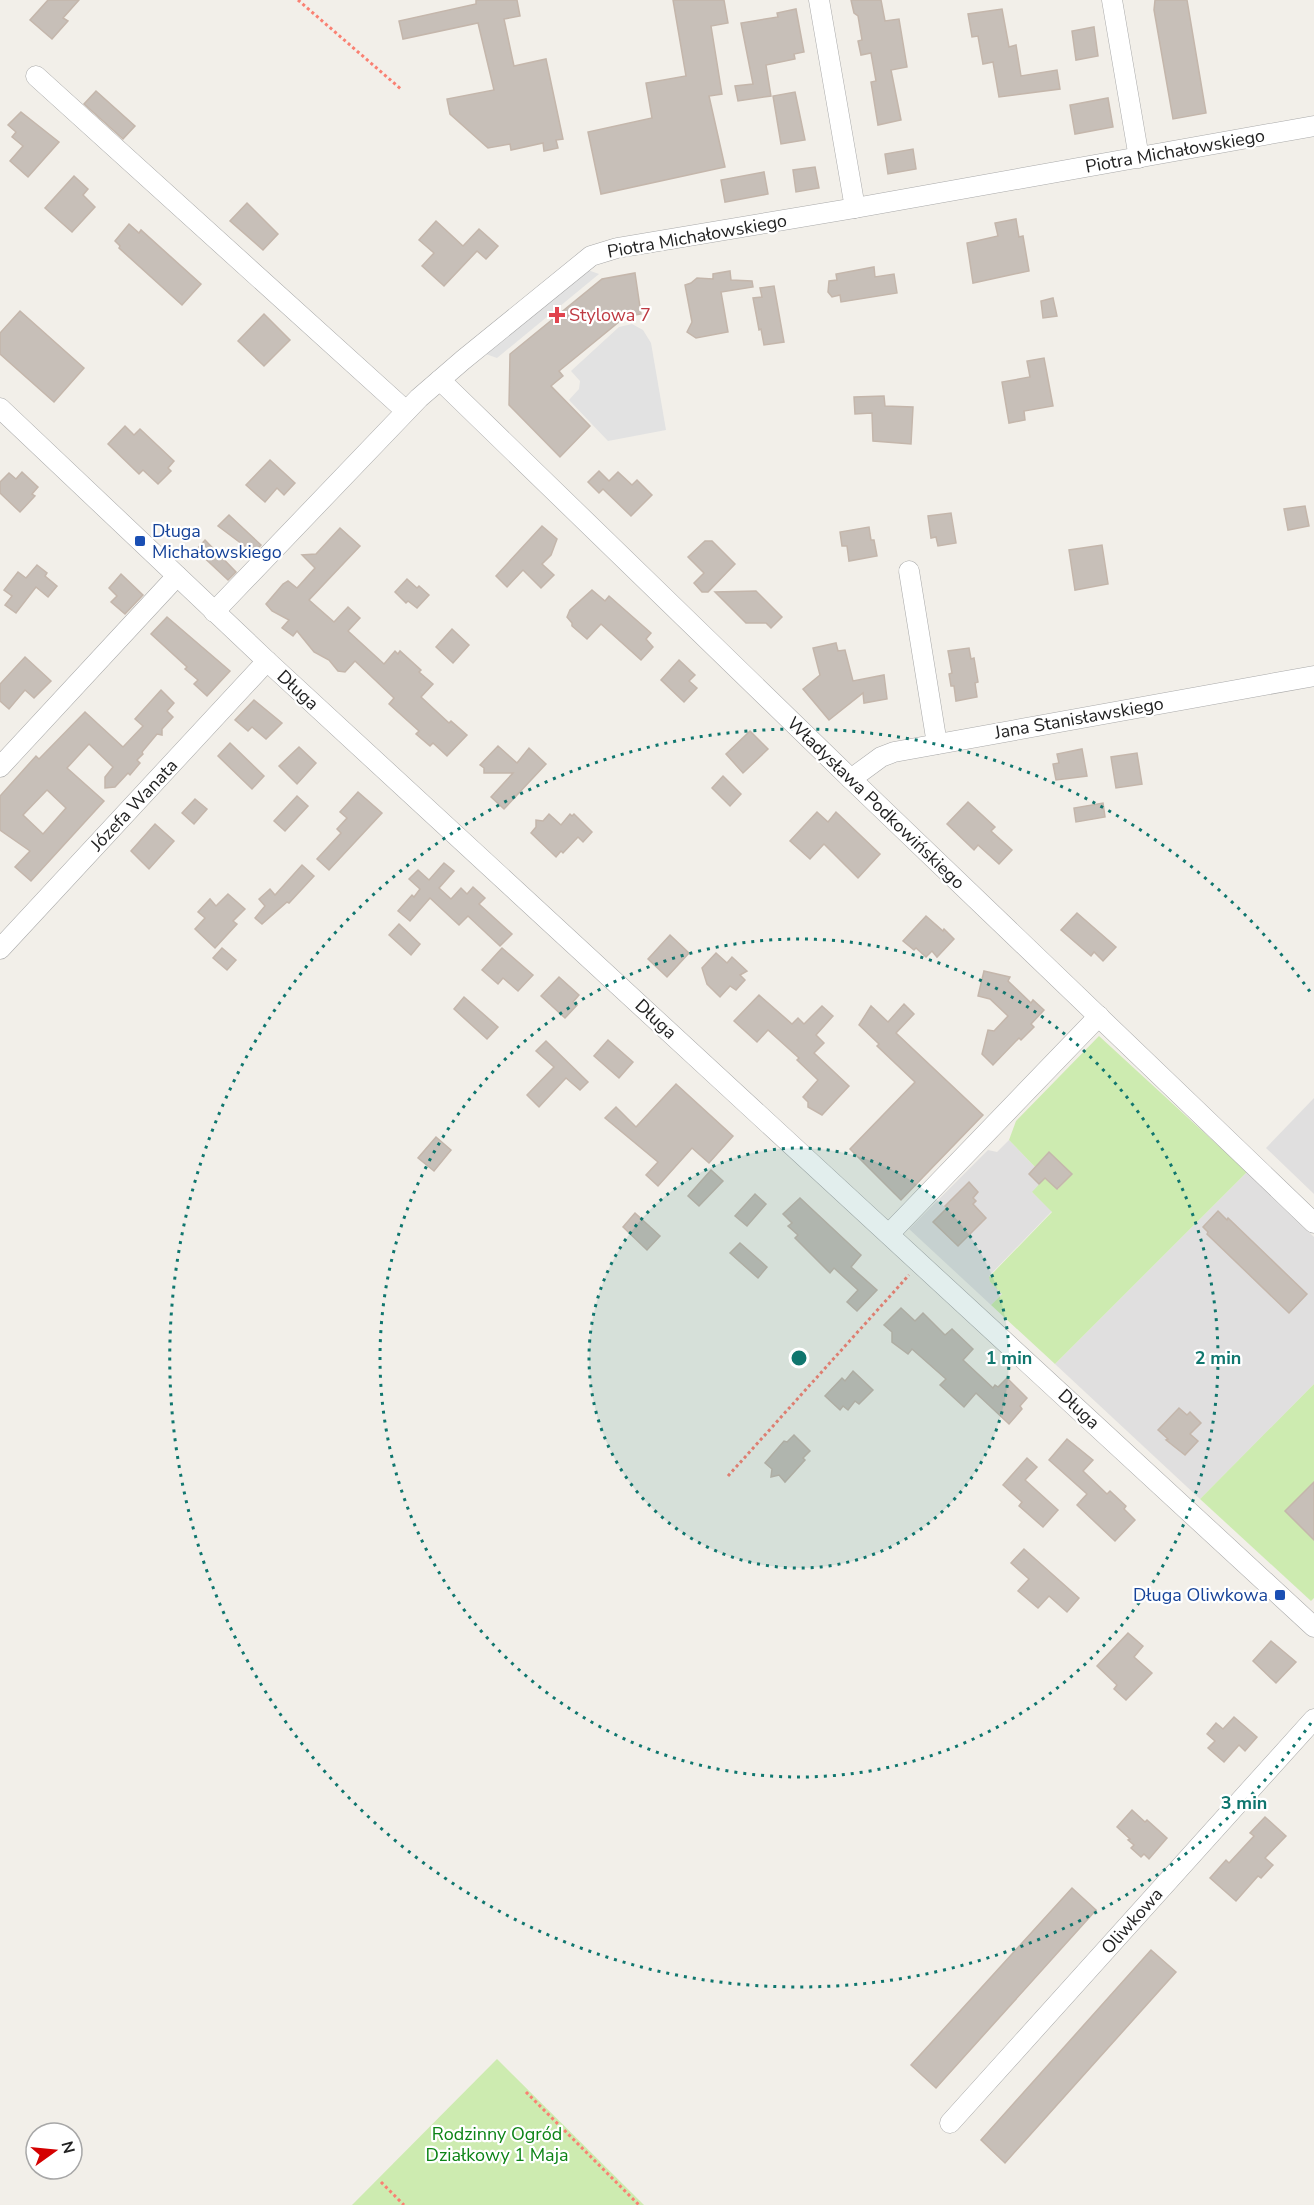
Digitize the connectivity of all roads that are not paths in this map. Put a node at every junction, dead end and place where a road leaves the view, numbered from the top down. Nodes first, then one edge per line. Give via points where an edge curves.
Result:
1 (819, 0) edge
2 (1112, 0) edge
3 (36, 76) dead end
4 (1314, 126) edge
5 (1140, 158) junction
6 (855, 208) junction
7 (440, 380) junction
8 (0, 408) edge
9 (406, 411) junction
10 (909, 571) dead end
11 (177, 576) junction
12 (214, 612) junction
13 (267, 661) junction
14 (1314, 676) edge
15 (937, 744) junction
16 (0, 767) edge
17 (851, 779) junction
18 (0, 949) edge
19 (1099, 1016) junction
20 (1314, 1223) edge
21 (889, 1234) junction
22 (1314, 1627) edge
23 (1314, 1719) edge
24 (950, 2123) dead end

1 - 6 street
2 - 5 street
3 - 9 street
4 - 5 street, Piotra Michałowskiego
5 - 6 street, Piotra Michałowskiego
6 - 7 street, Piotra Michałowskiego via 604,251 580,264
7 - 9 street, Piotra Michałowskiego
7 - 17 street, Władysława Podkowińskiego
8 - 11 street, Długa
9 - 12 street, Piotra Michałowskiego
10 - 15 street
11 - 12 street, Długa
11 - 16 street
12 - 13 street, Długa
13 - 18 street, Józefa Wanata
13 - 21 street, Długa
14 - 15 street, Jana Stanisławskiego
15 - 17 street, Jana Stanisławskiego via 894,752
17 - 19 street, Władysława Podkowińskiego
19 - 20 street, Władysława Podkowińskiego
19 - 21 street
21 - 22 street, Długa
23 - 24 street, Oliwkowa

